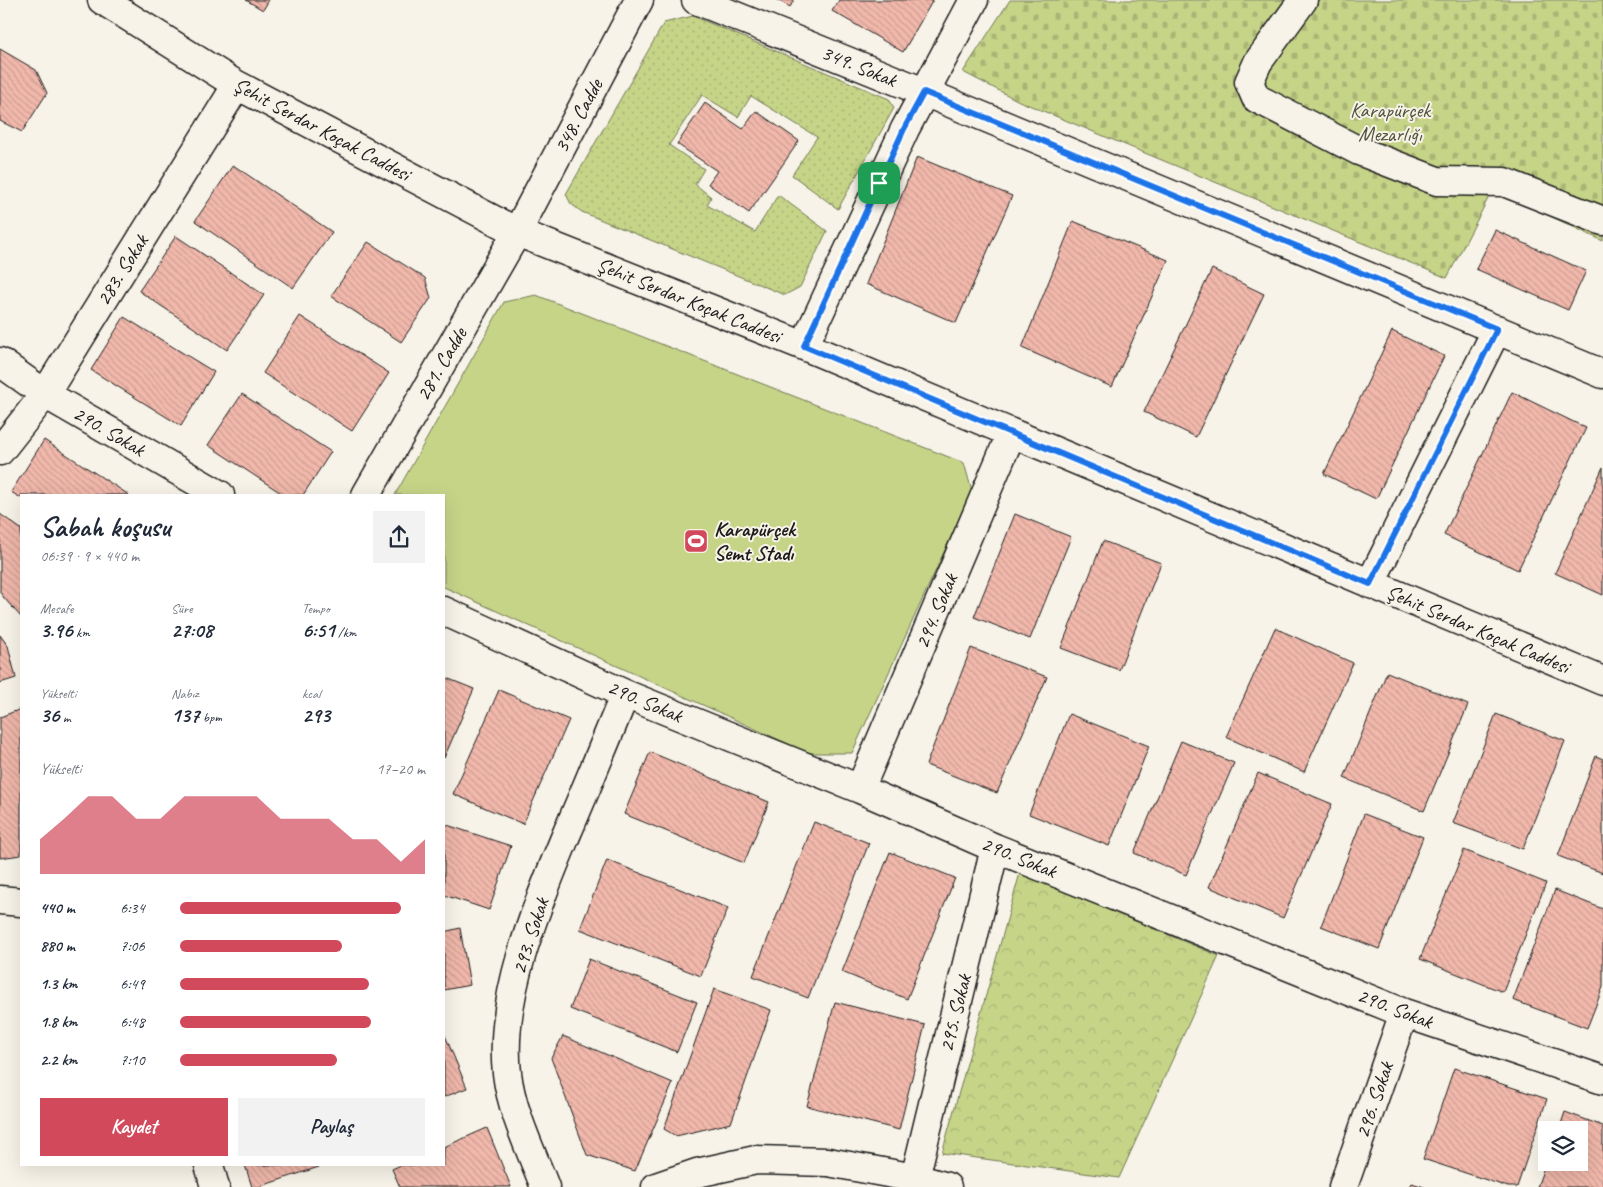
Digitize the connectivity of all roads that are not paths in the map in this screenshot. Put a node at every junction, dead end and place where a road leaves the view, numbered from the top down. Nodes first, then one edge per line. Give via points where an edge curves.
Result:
1 (102, 0) edge
2 (639, 0) edge
3 (696, 0) edge
4 (974, 0) edge
5 (1303, 0) edge
6 (237, 85) junction
7 (924, 92) junction
8 (1603, 221) edge
9 (517, 232) junction
10 (1497, 329) junction
11 (804, 346) junction
12 (0, 362) edge
13 (1603, 374) edge
14 (45, 394) junction
15 (1011, 434) junction
16 (0, 451) edge
17 (218, 494) edge
18 (367, 494) edge
19 (1370, 584) junction
20 (445, 611) edge
21 (1603, 681) edge
22 (625, 694) junction
23 (860, 789) junction
24 (995, 848) junction
25 (0, 900) edge
26 (20, 902) edge
27 (1404, 1012) junction
28 (1603, 1080) edge
29 (210, 1166) edge
30 (914, 1178) junction
31 (215, 1187) edge
32 (545, 1187) edge
33 (656, 1187) edge
34 (947, 1187) edge
35 (1343, 1187) edge

1 - 6 street, Şehit Serdar Koçak Caddesi
2 - 9 street, 348. Cadde
3 - 7 street, 349. Sokak
4 - 7 street
5 - 8 street via 1258,62 1249,82 1256,98 1359,151 1437,181 1504,182
6 - 9 street, Şehit Serdar Koçak Caddesi
6 - 14 street, 283. Sokak
7 - 10 street, 349. Sokak
7 - 11 street
9 - 11 street, Şehit Serdar Koçak Caddesi
9 - 18 street, 281. Cadde
10 - 13 street, 349. Sokak
10 - 19 street
11 - 15 street, Şehit Serdar Koçak Caddesi
12 - 14 street, 290. Sokak
14 - 16 street, 283. Sokak
14 - 17 street, 290. Sokak
15 - 19 street, Şehit Serdar Koçak Caddesi
15 - 23 street, 294. Sokak
19 - 21 street, Şehit Serdar Koçak Caddesi
20 - 22 street, 290. Sokak
22 - 23 street, 290. Sokak
22 - 32 street, 293. Sokak via 533,918 506,1028 507,1073 516,1111
23 - 24 street, 290. Sokak
24 - 27 street, 290. Sokak
24 - 30 street, 295. Sokak
25 - 26 street
27 - 28 street, 290. Sokak
27 - 35 street, 296. Sokak
29 - 31 street
30 - 33 street via 828,1162 756,1160 698,1172
30 - 34 street

